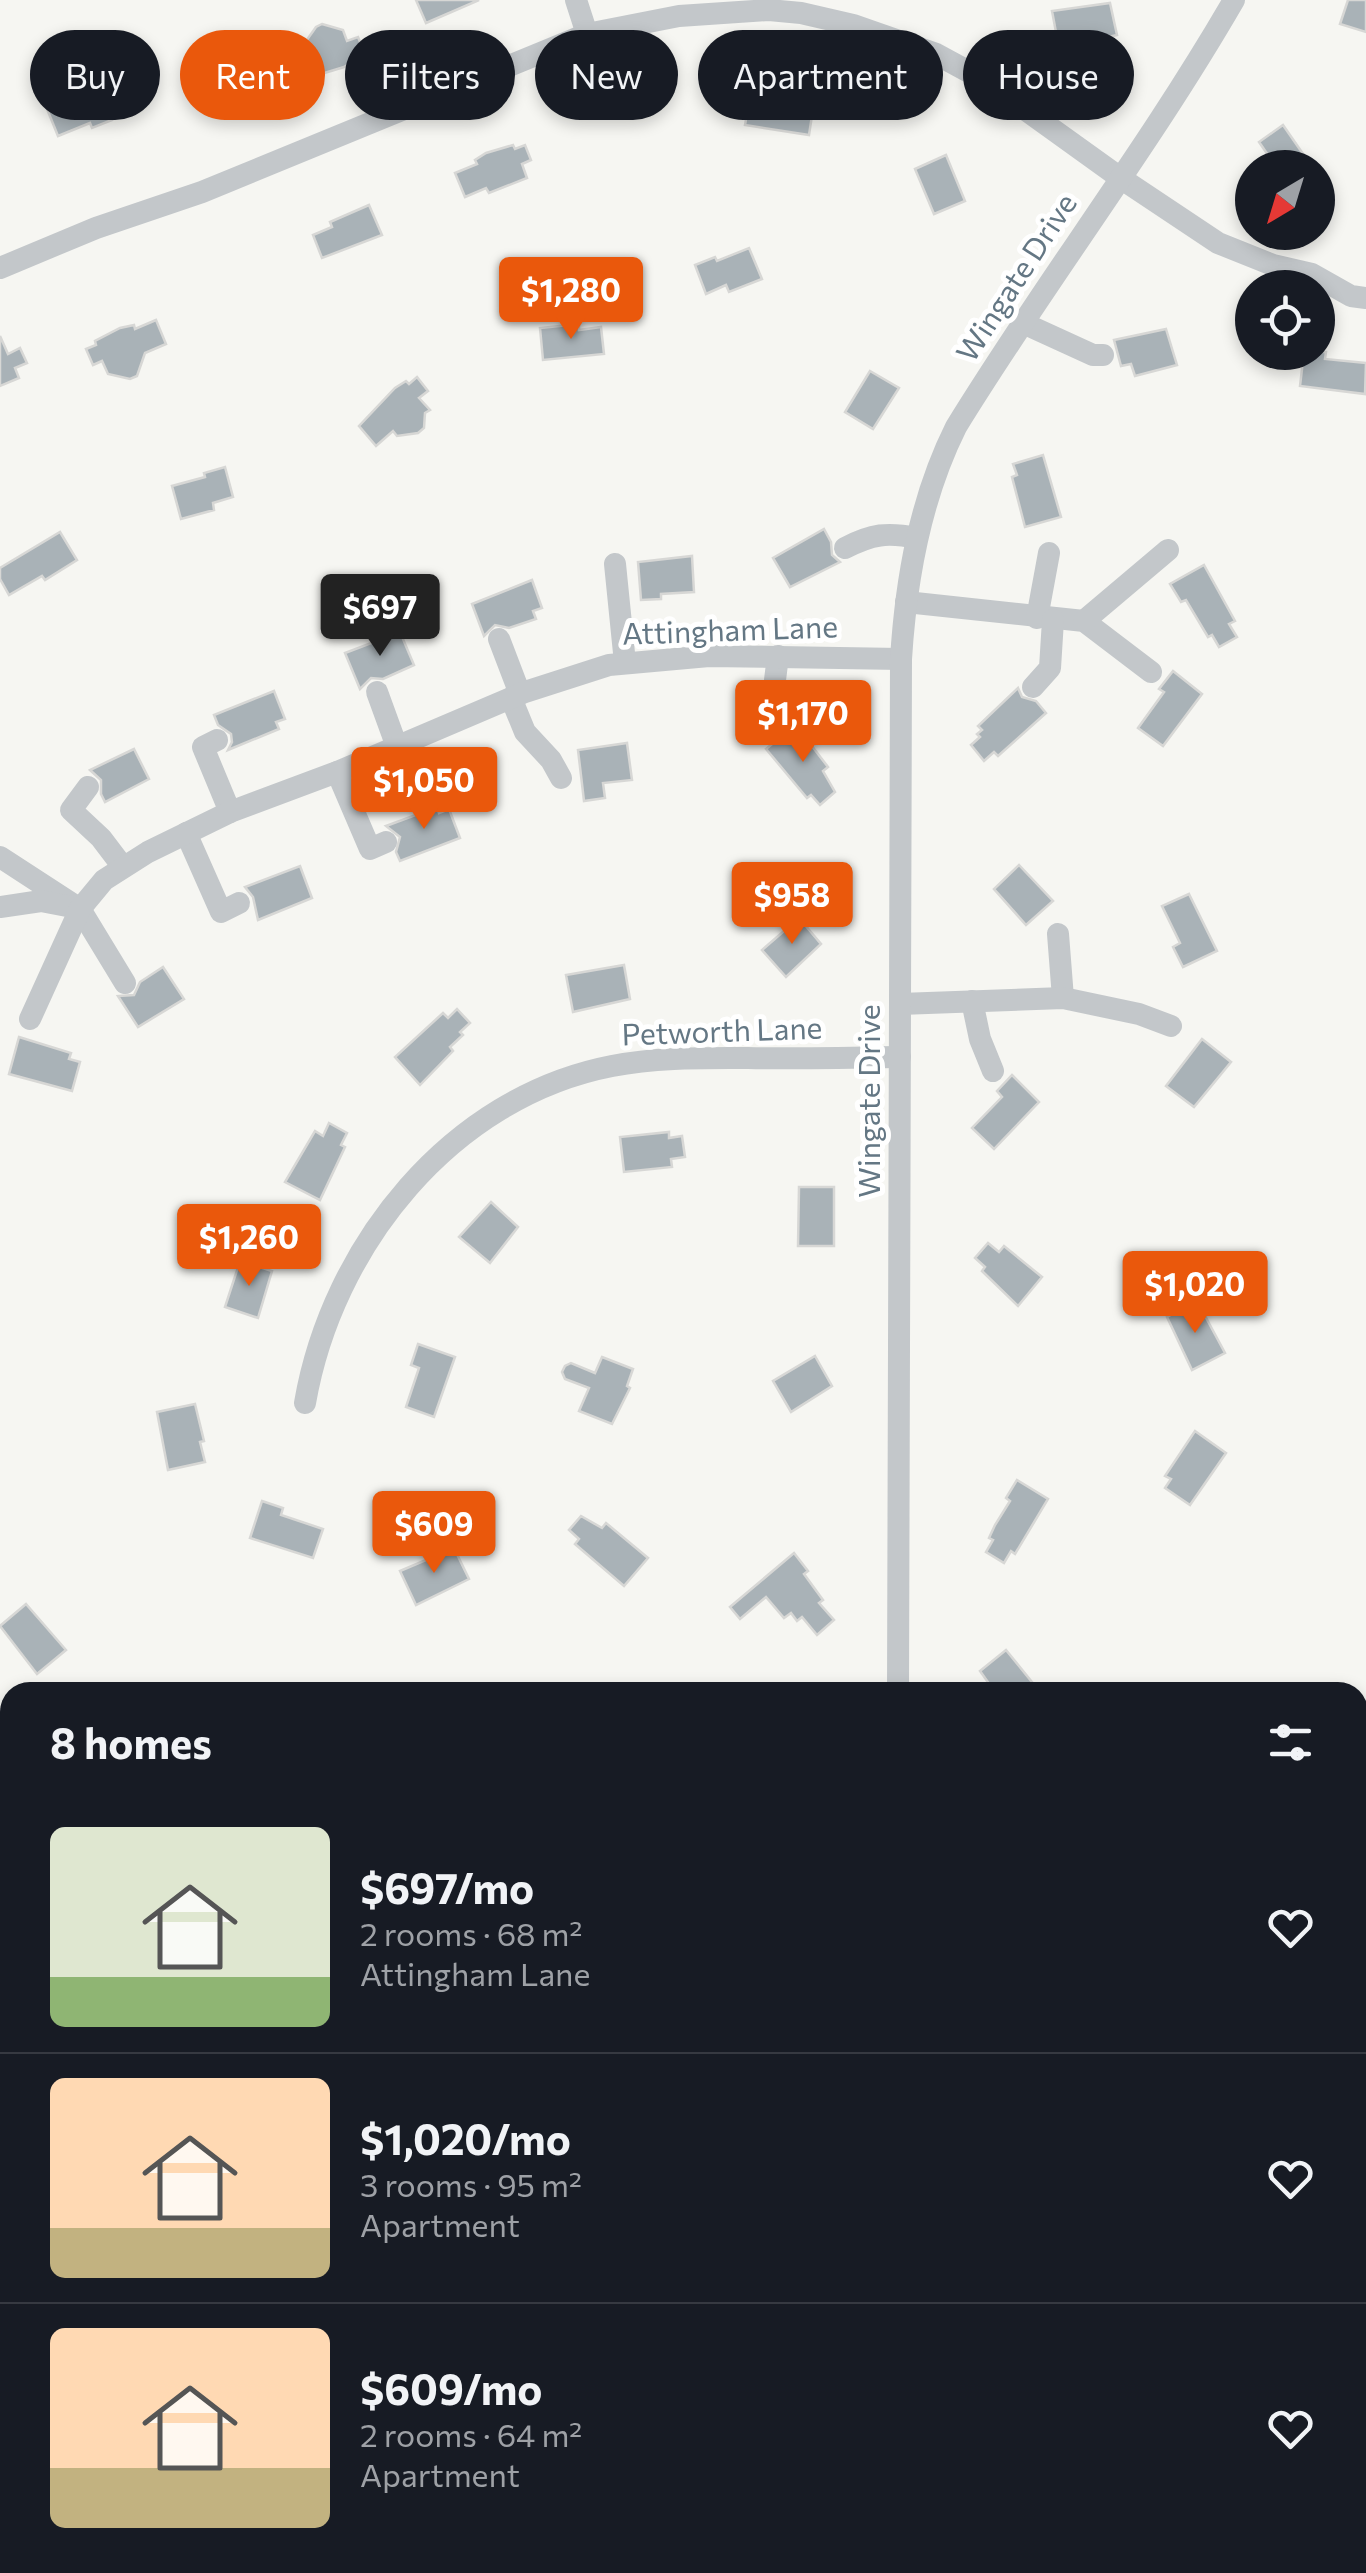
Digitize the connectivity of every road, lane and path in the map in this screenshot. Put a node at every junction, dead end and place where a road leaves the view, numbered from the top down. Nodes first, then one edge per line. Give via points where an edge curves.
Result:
1 (576, 0) edge
2 (1234, 0) edge
3 (587, 30) edge
4 (608, 30) edge
5 (535, 56) edge
6 (1118, 177) junction
7 (0, 268) edge
8 (1366, 298) edge
9 (1023, 323) junction
10 (1102, 355) dead end
11 (917, 538) junction
12 (845, 548) dead end
13 (1168, 550) dead end
14 (1049, 553) dead end
15 (615, 564) dead end
16 (906, 602) junction
17 (1045, 619) junction
18 (1084, 621) junction
19 (498, 639) dead end
20 (778, 656) junction
21 (900, 658) junction
22 (625, 663) junction
23 (1152, 672) dead end
24 (1033, 687) dead end
25 (377, 692) dead end
26 (515, 696) junction
27 (779, 724) dead end
28 (217, 740) dead end
29 (396, 748) junction
30 (337, 772) junction
31 (560, 778) dead end
32 (88, 787) dead end
33 (230, 812) junction
34 (186, 833) junction
35 (386, 842) dead end
36 (0, 857) edge
37 (124, 867) junction
38 (239, 903) dead end
39 (0, 906) edge
40 (80, 909) junction
41 (1058, 934) dead end
42 (125, 982) dead end
43 (1063, 998) junction
44 (972, 1002) junction
45 (900, 1004) junction
46 (30, 1019) dead end
47 (1171, 1026) dead end
48 (900, 1056) junction
49 (994, 1071) dead end
50 (304, 1404) dead end
51 (898, 1682) edge

1 - 3 street
2 - 6 street, Wingate Drive
4 - 6 street via 679,16 770,10 853,25 936,54 984,80
5 - 7 street
6 - 8 street via 1218,244
6 - 9 street, Wingate Drive
9 - 10 street
9 - 11 street, Wingate Drive via 940,458
11 - 12 street via 888,532
11 - 16 street, Wingate Drive
13 - 18 street
14 - 17 street
15 - 22 street
16 - 17 street
16 - 21 street, Wingate Drive
17 - 18 street
17 - 24 street via 1050,668
18 - 23 street
19 - 26 street
20 - 21 street, Attingham Lane
20 - 22 street, Attingham Lane
20 - 27 street via 772,704
21 - 45 street, Wingate Drive
22 - 26 street, Attingham Lane
25 - 29 street
26 - 29 street, Attingham Lane
26 - 31 street via 525,732
28 - 33 street via 202,747
29 - 30 street, Attingham Lane
30 - 33 street, Attingham Lane
30 - 35 street via 370,849
32 - 37 street via 71,810
33 - 34 street, Attingham Lane
34 - 37 street, Attingham Lane
34 - 38 street via 220,912
36 - 40 street
37 - 40 street, Attingham Lane
39 - 40 street via 42,901
40 - 42 street
40 - 46 street, Attingham Lane
41 - 43 street
43 - 44 street
43 - 47 street
44 - 45 street
44 - 49 street
45 - 48 street, Wingate Drive
48 - 50 street, Petworth Lane via 664,1058 549,1082 491,1114 386,1214 340,1289
48 - 51 street, Wingate Drive

